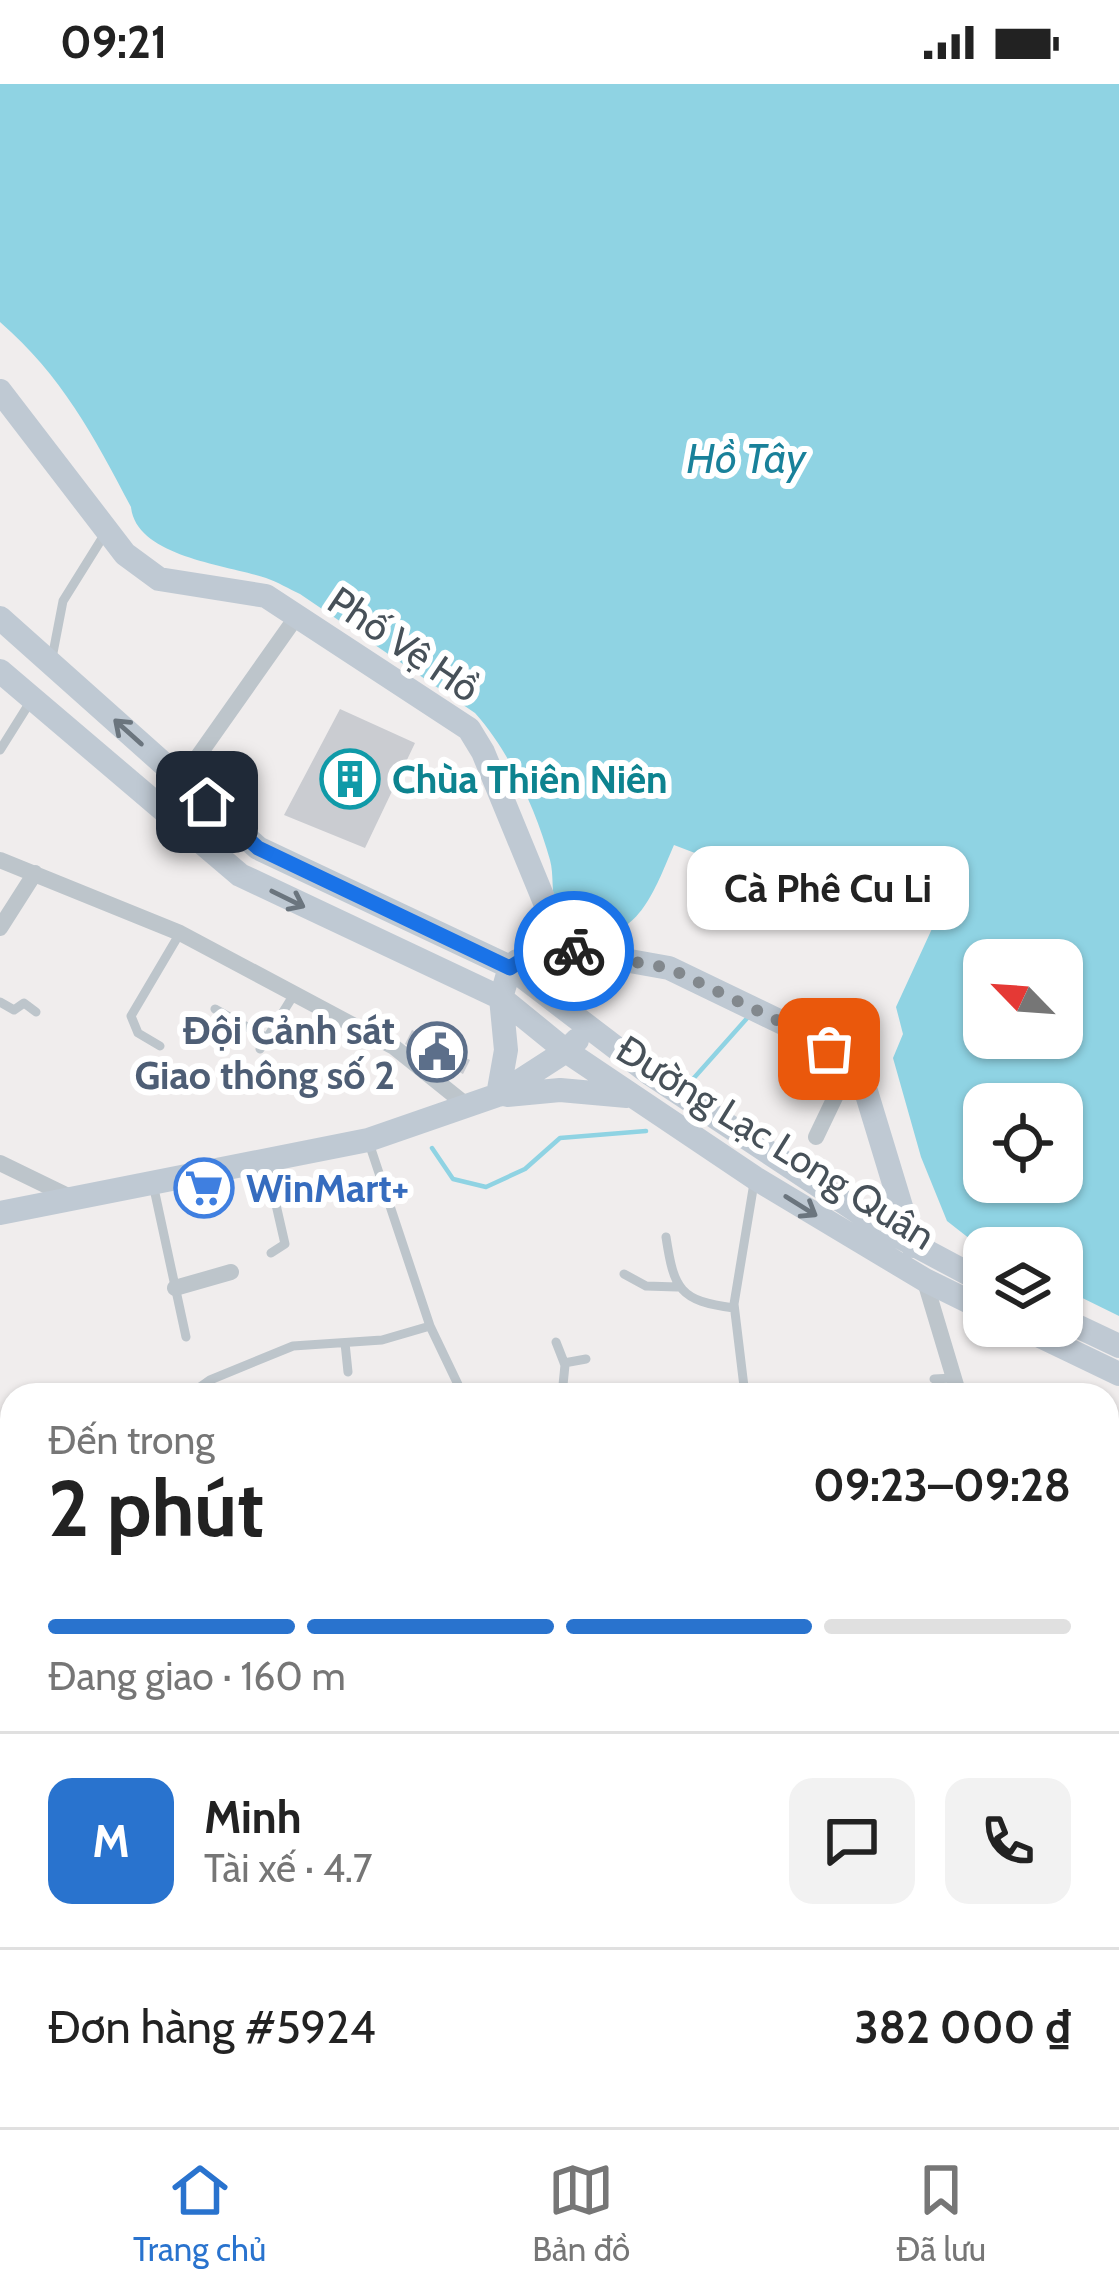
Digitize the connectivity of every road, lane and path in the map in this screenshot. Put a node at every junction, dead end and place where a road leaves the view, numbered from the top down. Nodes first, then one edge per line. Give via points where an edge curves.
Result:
1 (0, 391) edge
2 (107, 530) junction
3 (297, 616) junction
4 (0, 618) edge
5 (51, 663) junction
6 (0, 671) edge
7 (32, 698) junction
8 (0, 750) edge
9 (182, 779) junction
10 (0, 860) edge
11 (35, 873) junction
12 (0, 928) edge
13 (180, 933) junction
14 (552, 952) junction
15 (510, 968) junction
16 (293, 996) junction
17 (501, 998) junction
18 (0, 1002) edge
19 (215, 1009) dead end
20 (36, 1012) dead end
21 (586, 1029) junction
22 (267, 1038) junction
23 (160, 1046) dead end
24 (260, 1049) dead end
25 (566, 1052) junction
26 (849, 1068) junction
27 (498, 1095) junction
28 (633, 1097) junction
29 (465, 1104) junction
30 (816, 1136) dead end
31 (368, 1140) junction
32 (266, 1161) junction
33 (0, 1163) edge
34 (755, 1178) junction
35 (153, 1184) junction
36 (72, 1198) junction
37 (0, 1213) edge
38 (666, 1238) dead end
39 (913, 1246) junction
40 (271, 1253) dead end
41 (963, 1271) edge
42 (231, 1272) dead end
43 (624, 1274) dead end
44 (925, 1280) junction
45 (677, 1287) junction
46 (175, 1288) junction
47 (963, 1299) edge
48 (734, 1308) junction
49 (430, 1326) junction
50 (1083, 1329) edge
51 (186, 1337) dead end
52 (556, 1342) dead end
53 (345, 1343) junction
54 (1119, 1346) edge
55 (1062, 1347) edge
56 (586, 1359) dead end
57 (564, 1363) junction
58 (348, 1372) dead end
59 (1119, 1375) edge
60 (211, 1380) junction
61 (207, 1383) edge
62 (212, 1383) edge
63 (457, 1383) edge
64 (563, 1383) edge
65 (744, 1383) edge
66 (949, 1383) edge

1 - 2 main road, Phố Vệ Hồ
2 - 3 main road, Phố Vệ Hồ via 159,579 266,596
2 - 5 lane via 63,601
3 - 9 street
3 - 14 main road, Phố Vệ Hồ via 478,740 548,910
4 - 5 main road, Đường Lạc Long Quân
9 -> 5 main road, Đường Lạc Long Quân
6 - 7 main road, Đường Lạc Long Quân
7 - 8 lane
7 -> 17 main road, Đường Lạc Long Quân via 240,874
9 - 15 main road, Đường Lạc Long Quân via 258,848
10 - 11 street
11 - 12 street
11 - 13 street
13 - 16 street
13 - 23 lane via 131,1016 138,1033
14 - 15 main road
14 - 26 main road via 669,968 812,1037
15 - 17 main road
15 - 21 main road, Đường Lạc Long Quân
16 - 22 lane
16 - 29 street via 394,1047
17 - 25 main road, Đường Lạc Long Quân
17 - 27 main road via 506,1050
18 - 20 lane
19 - 22 lane
21 - 25 main road
21 - 39 main road, Đường Lạc Long Quân
22 - 24 lane
25 - 27 main road
25 - 28 main road, Đường Lạc Long Quân
26 - 30 street
26 - 39 main road via 865,1088
27 - 28 main road
27 - 29 main road
28 - 34 main road, Đường Lạc Long Quân
29 - 31 main road
31 - 32 main road
31 - 49 lane
32 - 35 main road
32 - 40 lane via 285,1244
33 - 36 street
34 -> 44 main road, Đường Lạc Long Quân
34 - 48 lane
35 - 36 main road
35 - 46 lane
36 - 37 main road
38 - 45 lane
39 - 41 main road, Đường Lạc Long Quân
39 - 44 street
42 - 46 street
43 - 45 lane via 646,1286
44 - 47 main road, Đường Lạc Long Quân
44 - 66 street
45 - 48 lane
46 - 51 lane
48 - 65 lane
49 - 53 lane
49 - 63 lane
50 - 54 main road
52 - 57 lane
53 - 58 lane
53 - 60 lane via 293,1346
55 - 59 main road
56 - 57 lane
57 - 64 lane
60 - 61 lane
60 - 62 lane

